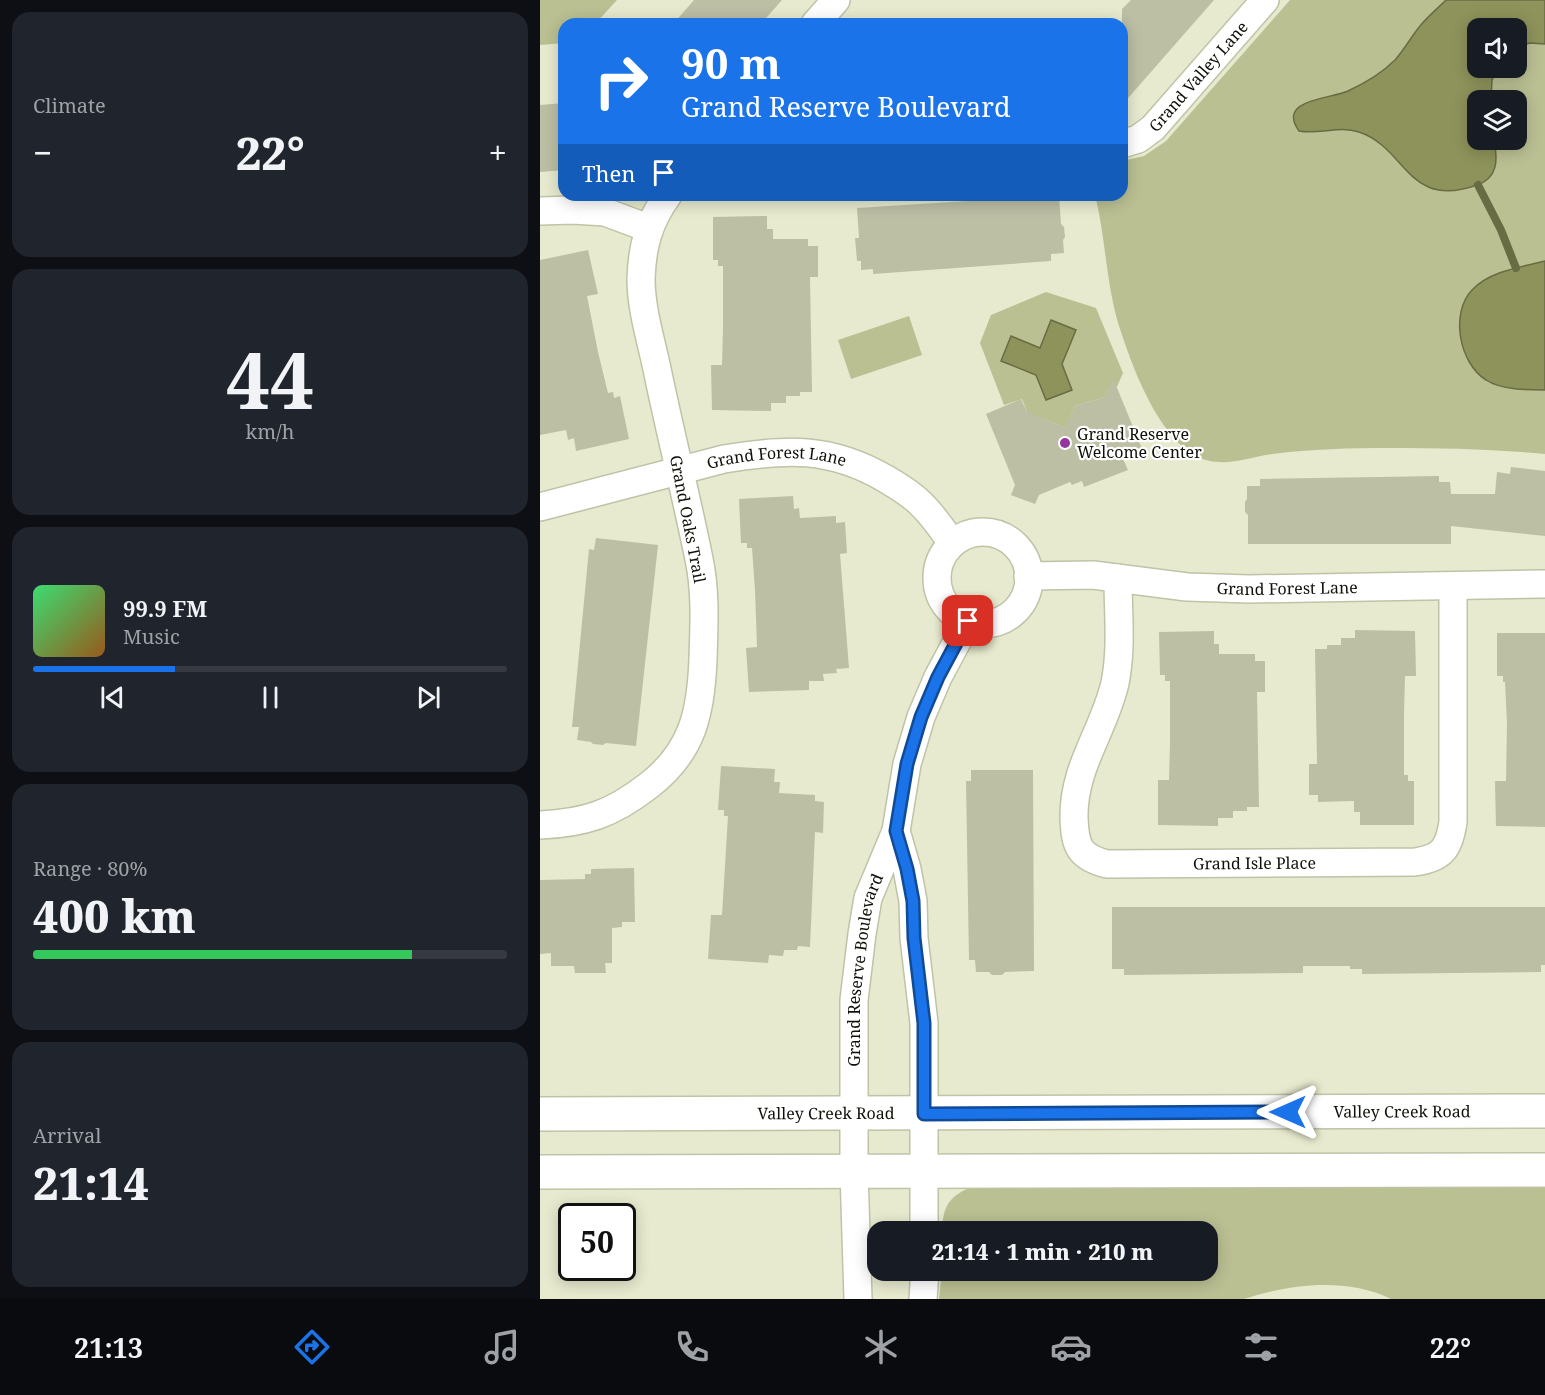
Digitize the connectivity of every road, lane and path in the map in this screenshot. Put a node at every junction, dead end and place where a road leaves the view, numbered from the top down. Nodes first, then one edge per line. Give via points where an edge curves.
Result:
1 (836, 0) edge
2 (1266, 0) edge
3 (820, 18) edge
4 (1128, 142) edge
5 (665, 201) edge
6 (540, 211) edge
7 (648, 228) junction
8 (678, 470) junction
9 (540, 507) edge
10 (952, 543) junction
11 (1028, 576) junction
12 (1118, 578) junction
13 (1545, 584) edge
14 (1453, 586) junction
15 (968, 621) junction
16 (540, 825) edge
17 (896, 831) junction
18 (1545, 1111) edge
19 (540, 1114) edge
20 (854, 1114) junction
21 (924, 1114) junction
22 (1545, 1170) edge
23 (855, 1171) junction
24 (924, 1171) junction
25 (540, 1172) edge
26 (924, 1221) edge
27 (924, 1281) edge
28 (858, 1299) edge
29 (923, 1299) edge

1 - 3 street
2 - 4 street, Grand Valley Lane via 1154,128
5 - 7 street
6 - 7 street via 605,212
7 - 8 street, Grand Oaks Trail via 642,288
8 - 9 street, Grand Forest Lane
8 - 10 street, Grand Forest Lane via 755,454 828,455 861,465 905,490
8 - 16 street, Grand Oaks Trail via 700,562 705,614 701,697 694,727 681,753 663,775 607,814 573,823
10 - 11 street via 974,533 998,534 1022,554
10 - 15 street via 942,555 937,586 953,613
11 - 12 street, Grand Forest Lane via 1074,574
11 - 15 street via 1025,595 1007,616 995,622
12 - 14 street, Grand Forest Lane via 1187,587 1249,589
12 - 14 street, Grand Isle Place via 1117,673 1111,698 1083,763 1074,810 1074,837 1080,850 1092,861 1107,864 1415,862 1431,860 1443,851 1453,822
13 - 14 street, Grand Forest Lane
15 - 17 street, Grand Reserve Boulevard via 921,717 907,764
17 - 20 street, Grand Reserve Boulevard via 868,898 862,933 854,1000
17 - 21 street, Grand Reserve Boulevard via 913,901 924,1023
18 - 21 main road, Valley Creek Road
19 - 20 main road, Valley Creek Road
20 - 21 main road, Valley Creek Road
20 - 23 street, Grand Reserve Boulevard
21 - 24 street, Grand Reserve Boulevard
22 - 24 main road
23 - 24 main road
23 - 25 main road
23 - 28 street, Grand Reserve Boulevard
24 - 26 street, Grand Reserve Boulevard
27 - 29 street

